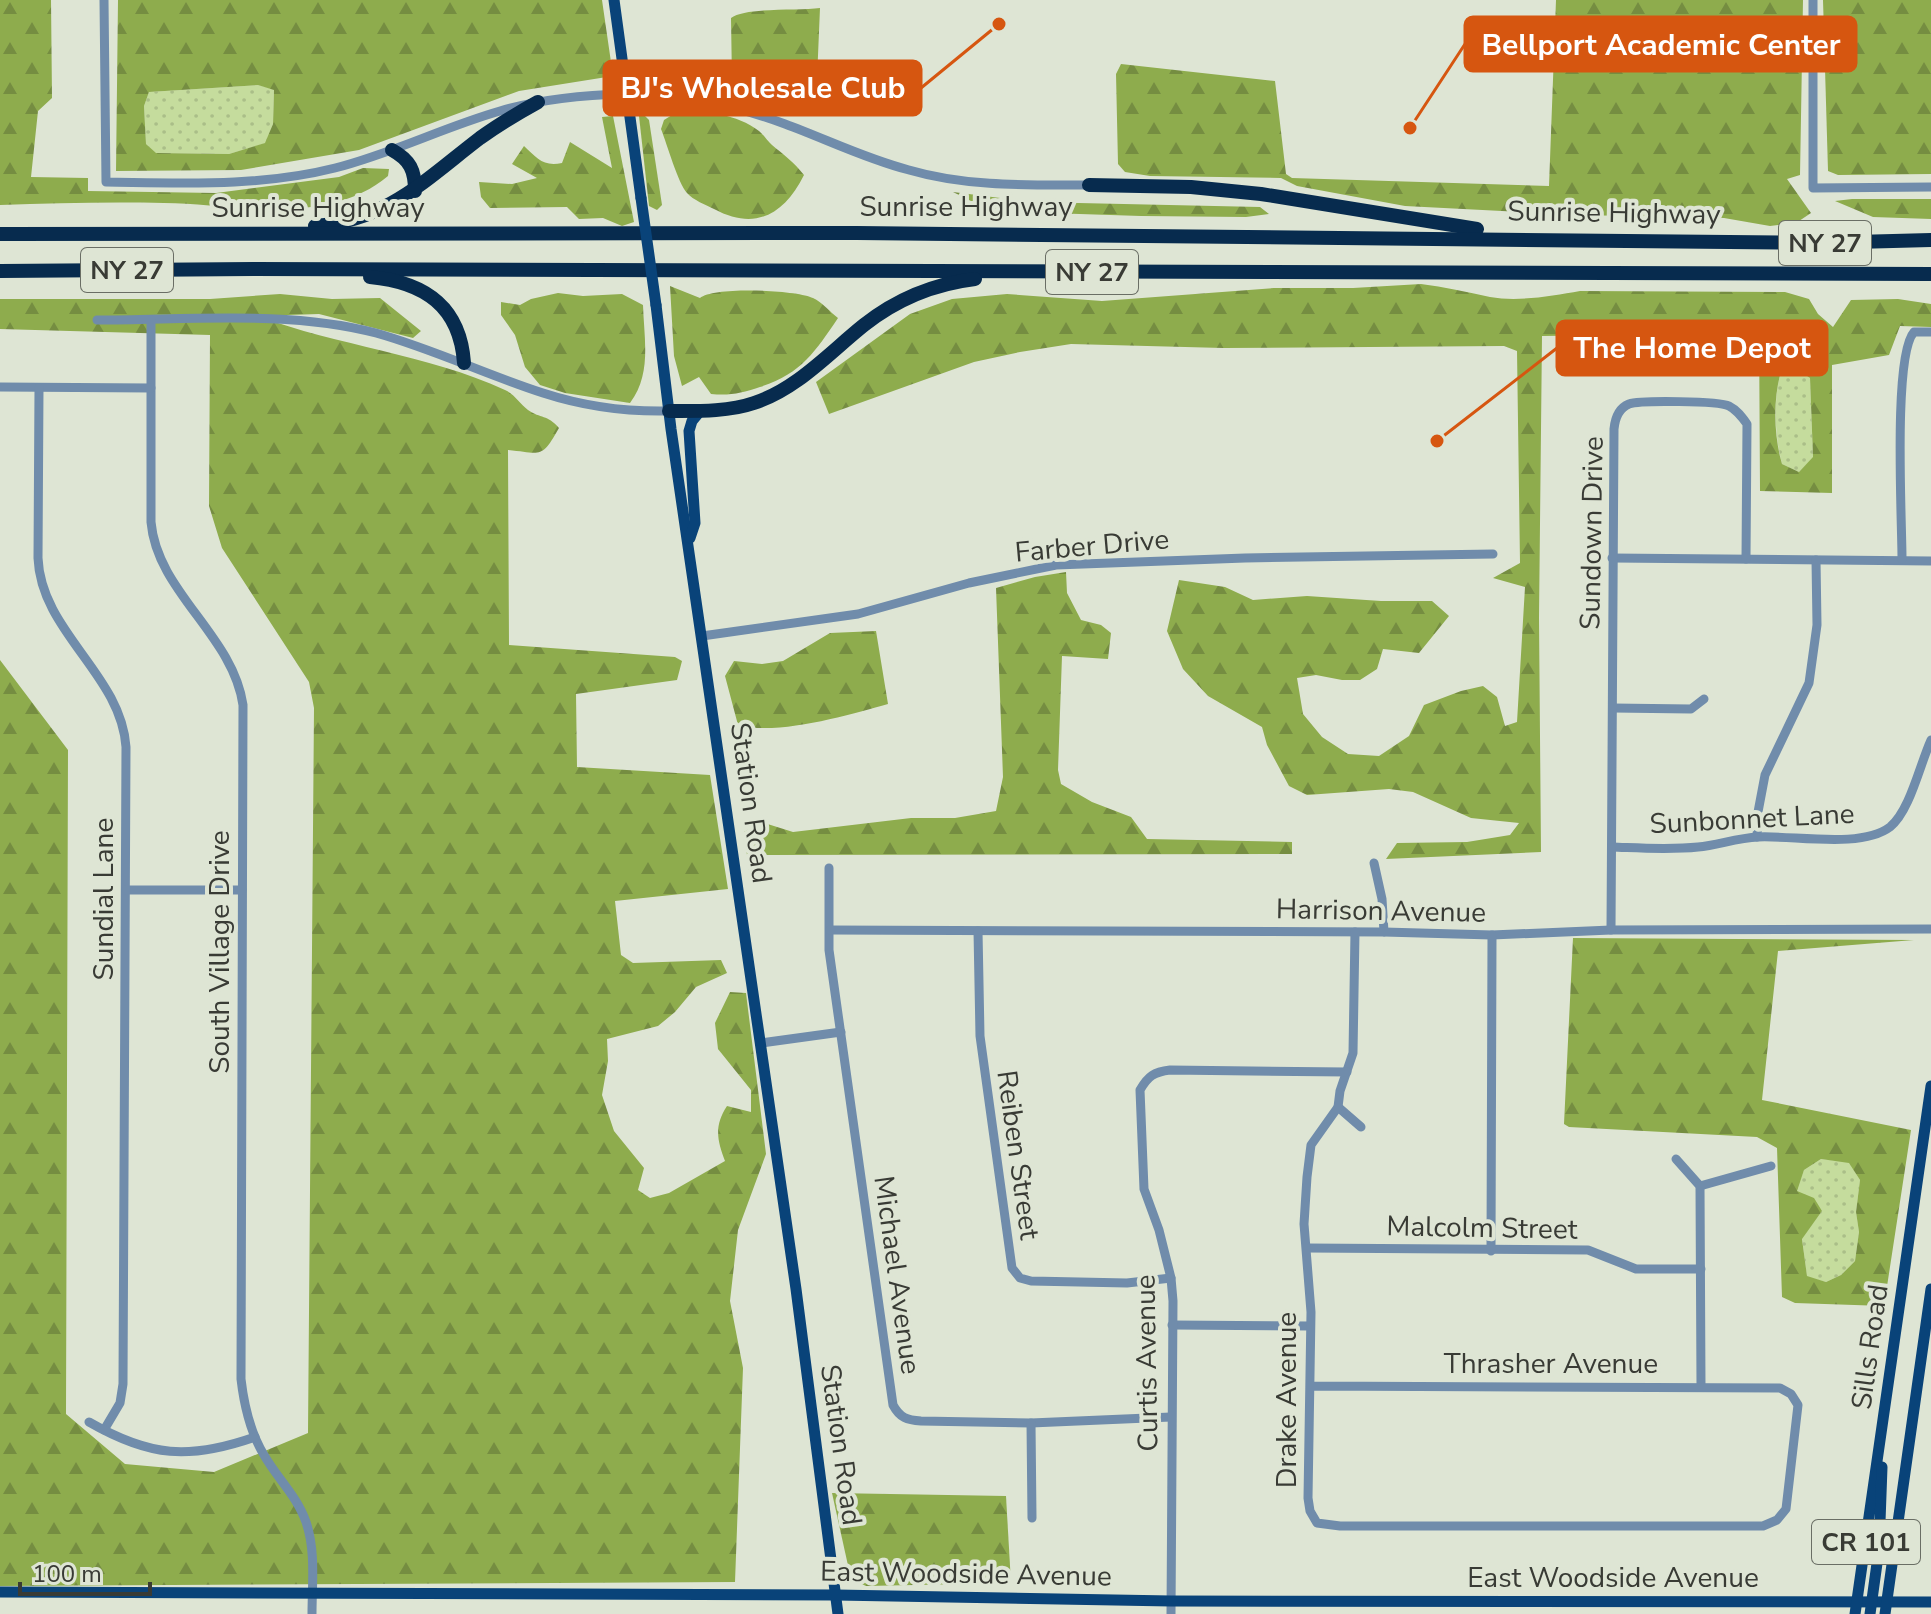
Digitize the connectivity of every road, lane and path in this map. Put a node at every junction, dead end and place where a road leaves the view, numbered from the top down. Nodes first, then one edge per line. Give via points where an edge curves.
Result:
1 (104, 0) edge
2 (614, 0) edge
3 (1813, 0) edge
4 (628, 94) junction
5 (538, 102) junction
6 (392, 150) junction
7 (1089, 185) joint
8 (1931, 187) edge
9 (415, 191) junction
10 (0, 234) edge
11 (212, 234) junction
12 (1616, 239) junction
13 (1931, 240) edge
14 (253, 269) junction
15 (0, 271) edge
16 (1059, 272) junction
17 (1931, 274) edge
18 (97, 320) dead end
19 (151, 320) junction
20 (1931, 332) edge
21 (464, 363) junction
22 (0, 387) edge
23 (39, 388) junction
24 (151, 388) junction
25 (701, 410) junction
26 (669, 411) junction
27 (688, 543) junction
28 (1493, 554) dead end
29 (1612, 558) junction
30 (1746, 559) junction
31 (1902, 559) junction
32 (1816, 560) junction
33 (1931, 561) edge
34 (702, 636) junction
35 (1704, 699) dead end
36 (1613, 708) junction
37 (1931, 740) edge
38 (1757, 837) junction
39 (1612, 847) junction
40 (1374, 863) dead end
41 (829, 868) dead end
42 (126, 890) junction
43 (242, 890) junction
44 (1931, 929) edge
45 (830, 930) junction
46 (1611, 930) junction
47 (978, 931) junction
48 (1355, 932) junction
49 (1384, 932) junction
50 (1492, 935) junction
51 (841, 1032) junction
52 (761, 1043) junction
53 (1347, 1072) junction
54 (1931, 1086) edge
55 (1338, 1107) junction
56 (1361, 1127) dead end
57 (1676, 1159) dead end
58 (1771, 1166) dead end
59 (1700, 1186) junction
60 (1307, 1248) junction
61 (1491, 1251) junction
62 (1701, 1269) junction
63 (1171, 1278) junction
64 (1931, 1289) edge
65 (1172, 1325) junction
66 (1310, 1326) junction
67 (1310, 1386) junction
68 (1701, 1386) junction
69 (1791, 1394) joint
70 (1171, 1417) junction
71 (89, 1422) dead end
72 (1031, 1423) junction
73 (104, 1430) junction
74 (1882, 1432) junction
75 (255, 1437) junction
76 (1032, 1518) dead end
77 (0, 1592) edge
78 (312, 1593) junction
79 (836, 1595) junction
80 (1931, 1602) edge
81 (1171, 1608) edge
82 (1856, 1608) edge
83 (1871, 1608) edge
84 (1886, 1608) edge
85 (312, 1614) edge
86 (838, 1614) edge

1 - 6 street via 106,182 276,179
2 - 4 main road, Station Road
3 - 8 street via 1813,188
4 - 5 street
4 - 7 street via 729,107 913,172 994,183
4 - 26 main road, Station Road, bridge
5 - 6 street
5 - 9 highway via 477,140
6 - 9 highway via 412,167
7 - 12 highway via 1225,190 1454,227
9 - 11 highway via 346,222
10 - 11 highway, Sunrise Highway / NY 27
11 - 12 highway, Sunrise Highway / NY 27
12 - 13 highway, Sunrise Highway / NY 27
14 - 15 highway, NY 27
14 - 16 highway, NY 27
14 - 21 highway via 374,277 412,286 440,303 453,319
16 - 17 highway, NY 27
16 - 25 highway via 960,281 921,291 874,317 780,391 754,403
18 - 19 street
19 - 21 street via 325,323 375,333
19 - 24 street, South Village Drive
20 - 31 street via 1911,335 1903,364
21 - 26 street via 562,398
22 - 23 street
23 - 24 street
23 - 42 street, Sundial Lane via 39,575 53,612 121,716 126,747
24 - 43 street, South Village Drive via 154,542 241,692
25 - 26 highway
25 - 27 main road via 689,431 695,523
26 - 27 main road, Station Road
27 - 34 main road, Station Road
28 - 34 street, Farber Drive via 1056,565 858,614
29 - 30 street
29 - 30 street, Sundown Drive via 1616,417 1622,408 1633,403 1718,403 1731,407 1747,424
29 - 36 street, Sundown Drive
30 - 32 street
31 - 32 street
31 - 33 street
32 - 38 street via 1817,625 1809,683 1765,775
34 - 52 main road, Station Road
35 - 36 street via 1691,709
36 - 39 street, Sundown Drive
37 - 38 street, Sunbonnet Lane via 1909,801 1887,829 1850,838
38 - 39 street, Sunbonnet Lane via 1691,848
39 - 46 street, Sundown Drive
40 - 49 street
41 - 45 street, Michael Avenue
42 - 43 street
42 - 73 street, Sundial Lane via 123,1384 120,1403
43 - 75 street, South Village Drive via 241,1365
44 - 46 street, Harrison Avenue
45 - 47 street, Harrison Avenue
45 - 51 street, Michael Avenue
46 - 50 street, Harrison Avenue
47 - 48 street, Harrison Avenue
47 - 63 street, Reiben Street via 980,1036 1012,1268 1031,1281 1127,1283
48 - 49 street, Harrison Avenue
48 - 53 street, Drake Avenue via 1353,1053
49 - 50 street, Harrison Avenue
50 - 61 street
51 - 52 street
51 - 72 street, Michael Avenue via 893,1405 908,1420
52 - 79 main road, Station Road
53 - 55 street, Drake Avenue
53 - 63 street, Curtis Avenue via 1181,1069 1156,1071 1147,1078 1140,1090 1144,1189
54 - 74 main road, Sills Road / CR 101
55 - 56 street
55 - 60 street, Drake Avenue via 1311,1145
57 - 59 street
58 - 59 street
59 - 62 street
60 - 61 street, Malcolm Street
60 - 66 street, Drake Avenue
61 - 62 street, Malcolm Street via 1588,1250 1636,1269
62 - 68 street
63 - 65 street, Curtis Avenue
64 - 84 main road, Sills Road / CR 101
65 - 66 street
65 - 70 street, Curtis Avenue
66 - 67 street, Drake Avenue
67 - 68 street, Thrasher Avenue
67 - 69 street, Drake Avenue via 1310,1511 1317,1523 1340,1526 1763,1526 1786,1509 1798,1418
68 - 69 street, Thrasher Avenue via 1780,1388
70 - 72 street, Michael Avenue
70 - 81 street, Curtis Avenue
71 - 73 street
72 - 76 street
73 - 75 street via 138,1446 185,1454
74 - 82 main road, Sills Road / CR 101
74 - 83 main road
75 - 78 street, South Village Drive via 307,1524
77 - 78 main road, East Woodside Avenue
78 - 79 main road, East Woodside Avenue
78 - 85 street, South Village Drive
79 - 81 main road, East Woodside Avenue
79 - 86 main road, Station Road
80 - 84 main road, East Woodside Avenue
81 - 82 main road, East Woodside Avenue
82 - 83 main road, East Woodside Avenue
83 - 84 main road, East Woodside Avenue

